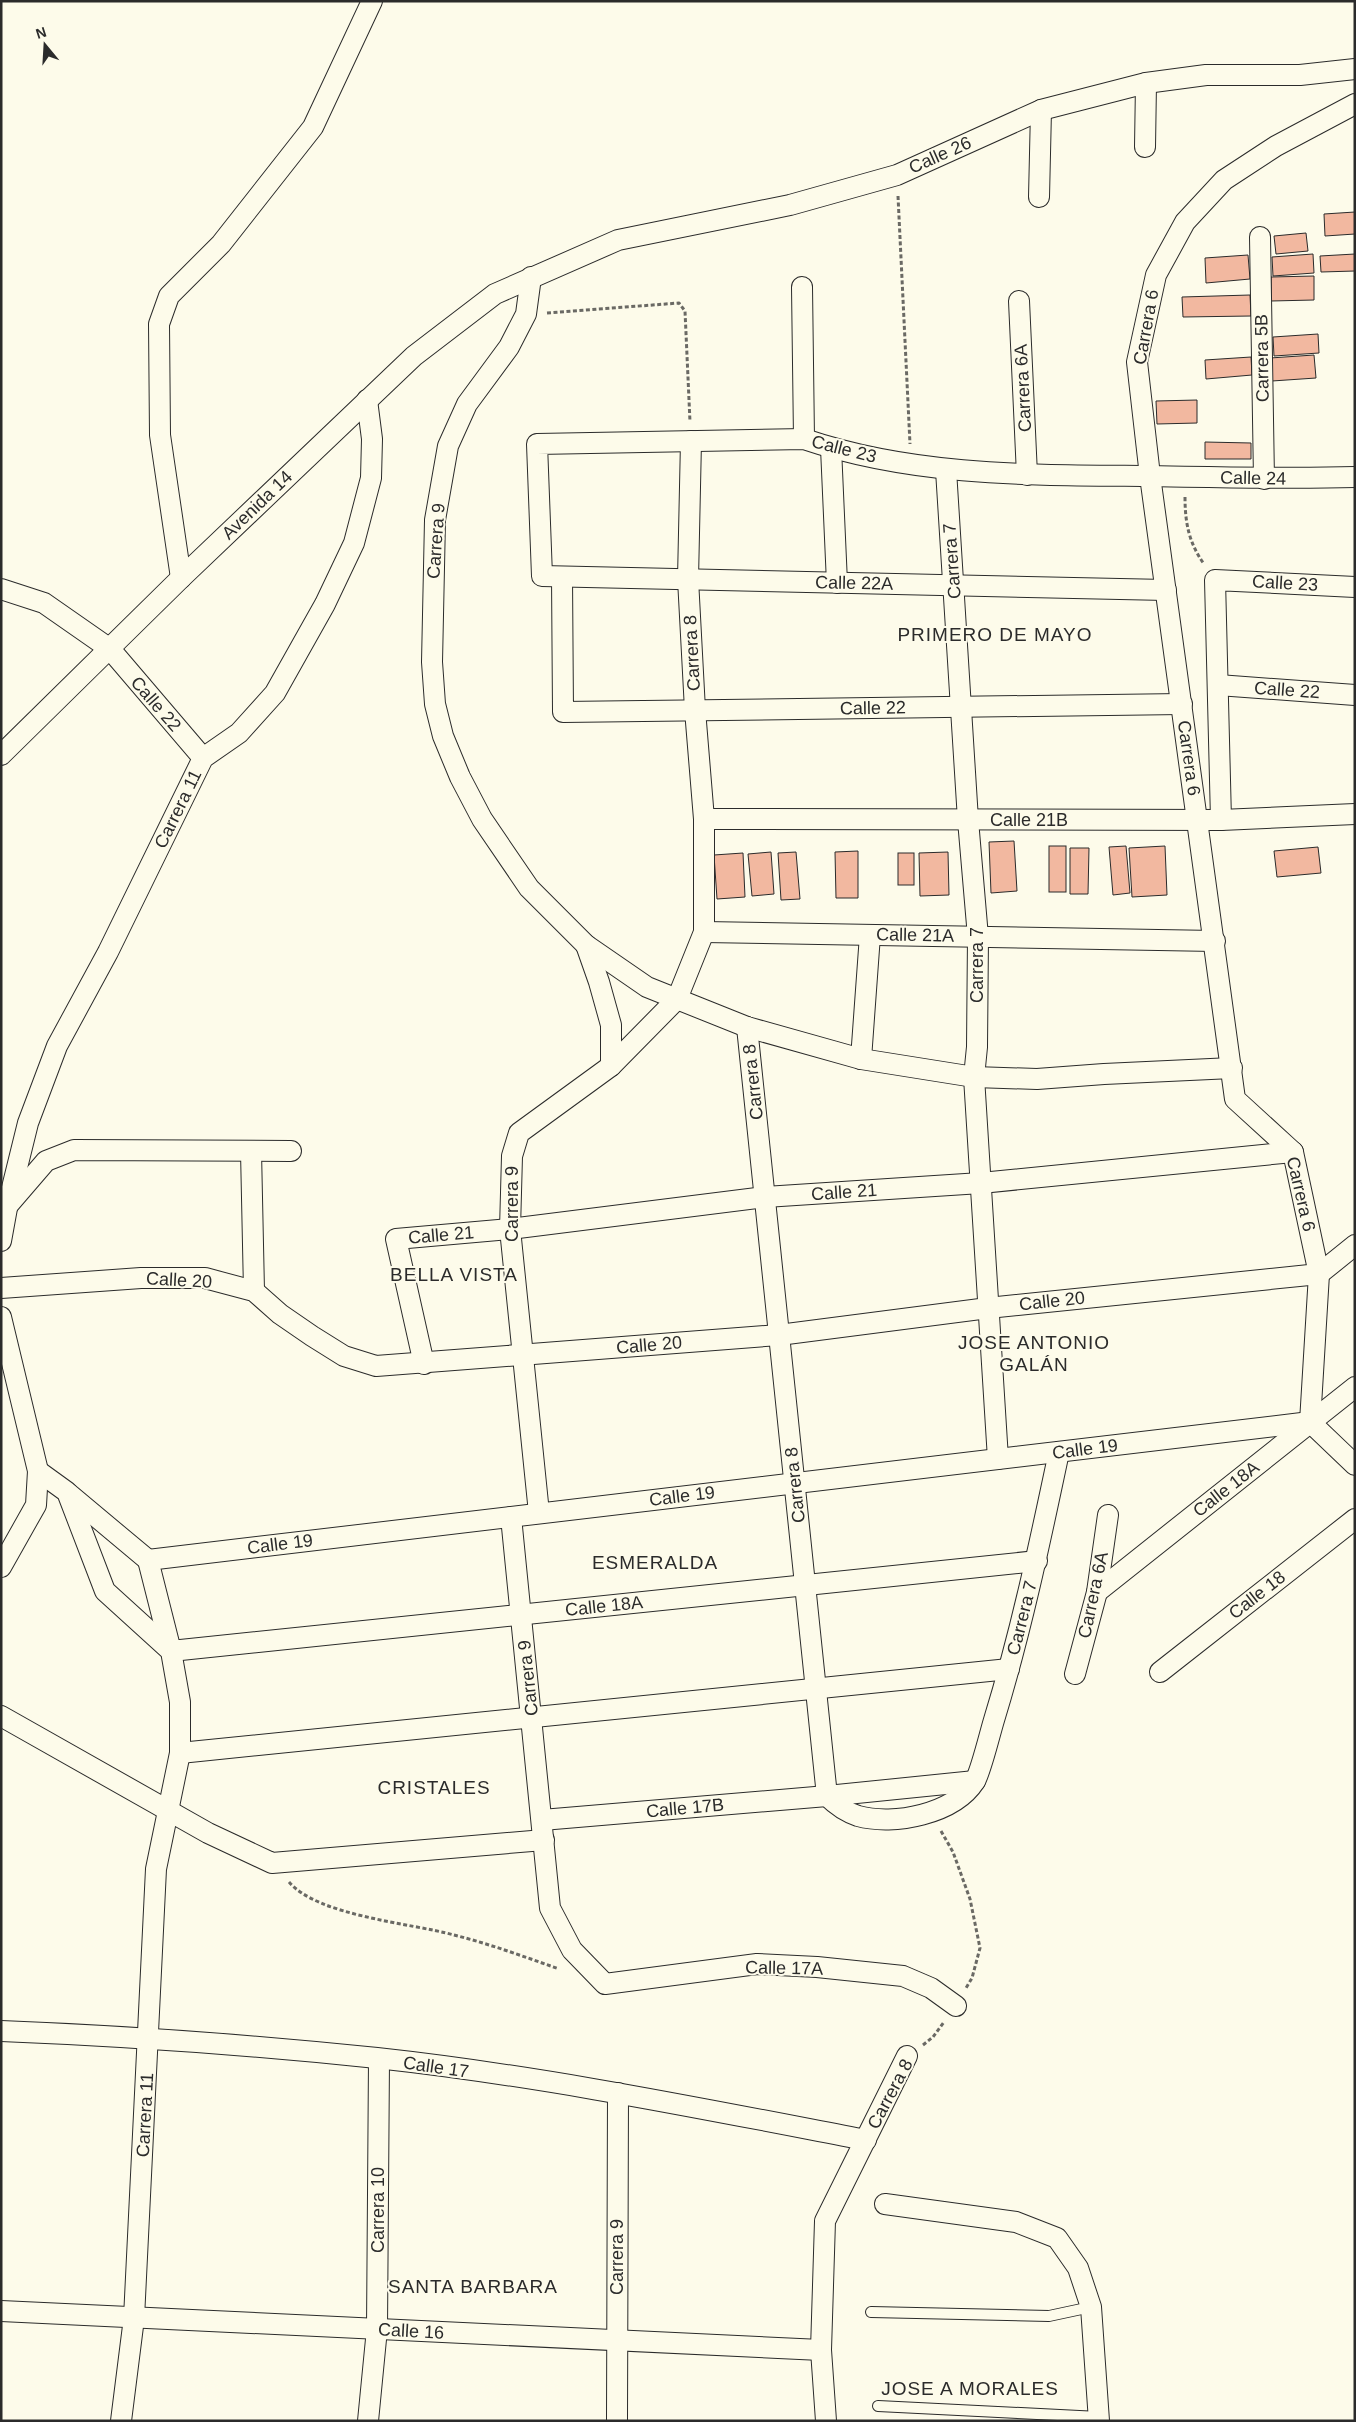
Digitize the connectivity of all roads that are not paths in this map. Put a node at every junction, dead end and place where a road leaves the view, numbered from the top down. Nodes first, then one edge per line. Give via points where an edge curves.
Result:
1 (372, 1) edge
2 (1355, 69) edge
3 (1146, 83) junction
4 (1355, 104) edge
5 (1041, 110) junction
6 (1145, 147) dead end
7 (1039, 197) dead end
8 (1260, 237) dead end
9 (531, 277) junction
10 (802, 287) dead end
11 (1019, 300) dead end
12 (367, 400) junction
13 (804, 439) junction
14 (691, 441) junction
15 (831, 448) junction
16 (946, 470) junction
17 (1027, 475) junction
18 (1150, 476) junction
19 (1355, 478) edge
20 (1264, 479) junction
21 (542, 576) joint
22 (562, 577) junction
23 (181, 578) junction
24 (688, 580) junction
25 (837, 583) junction
26 (954, 586) junction
27 (1355, 587) edge
28 (1, 589) edge
29 (1166, 590) junction
30 (110, 650) junction
31 (1218, 685) junction
32 (1355, 695) edge
33 (1182, 704) junction
34 (962, 707) junction
35 (695, 710) junction
36 (1, 755) edge
37 (203, 758) junction
38 (1355, 814) edge
39 (704, 819) junction
40 (1197, 819) junction
41 (968, 820) junction
42 (1221, 820) junction
43 (704, 932) junction
44 (870, 935) junction
45 (978, 936) junction
46 (1215, 941) junction
47 (586, 945) junction
48 (678, 1000) junction
49 (747, 1026) junction
50 (861, 1058) junction
51 (611, 1066) junction
52 (1232, 1068) junction
53 (974, 1077) junction
54 (291, 1151) dead end
55 (251, 1152) junction
56 (1293, 1152) junction
57 (980, 1183) junction
58 (765, 1197) junction
59 (6, 1208) junction
60 (510, 1229) junction
61 (1, 1241) edge
62 (1355, 1245) edge
63 (1319, 1274) junction
64 (1, 1288) edge
65 (254, 1291) junction
66 (988, 1308) junction
67 (1, 1317) edge
68 (779, 1335) junction
69 (522, 1355) junction
70 (424, 1364) junction
71 (1355, 1387) edge
72 (1310, 1422) junction
73 (1059, 1452) junction
74 (998, 1459) junction
75 (1355, 1465) edge
76 (38, 1471) junction
77 (794, 1483) junction
78 (67, 1492) junction
79 (539, 1513) junction
80 (1108, 1515) dead end
81 (511, 1517) junction
82 (1355, 1519) edge
83 (148, 1560) junction
84 (1036, 1561) junction
85 (1, 1567) edge
86 (805, 1585) junction
87 (1097, 1592) junction
88 (521, 1615) junction
89 (171, 1651) junction
90 (1009, 1669) junction
91 (1160, 1672) dead end
92 (1075, 1674) dead end
93 (816, 1689) junction
94 (1, 1716) edge
95 (532, 1718) junction
96 (180, 1754) junction
97 (975, 1781) junction
98 (827, 1796) junction
99 (170, 1810) junction
100 (542, 1820) junction
101 (544, 1840) junction
102 (605, 1984) joint
103 (956, 2006) road end
104 (1, 2030) edge
105 (149, 2037) junction
106 (908, 2056) road end
107 (379, 2059) junction
108 (618, 2093) junction
109 (866, 2140) junction
110 (885, 2204) dead end
111 (1091, 2306) junction
112 (1, 2311) edge
113 (871, 2312) dead end
114 (134, 2318) junction
115 (377, 2329) junction
116 (617, 2340) junction
117 (821, 2350) junction
118 (878, 2406) dead end
119 (1100, 2419) edge
120 (121, 2421) edge
121 (368, 2421) edge
122 (617, 2421) edge
123 (826, 2421) edge

1 - 23 street via 313,127 221,244 169,296 159,324 160,435
2 - 3 street, Calle 26 via 1300,75 1206,75
3 - 5 street, Calle 26
3 - 6 street
4 - 18 street, Carrera 6 via 1276,146 1224,180 1185,222 1156,275 1137,362
5 - 7 street
5 - 9 street, Calle 26 via 897,175 790,205 618,240
8 - 20 street, Carrera 5B
9 - 12 street, Avenida 14 via 487,299 414,356
9 - 47 street, Carrera 9 via 526,314 509,347 466,404 448,446 435,520 432,652 435,704 443,736 482,819 529,888
10 - 13 street
11 - 17 street, Carrera 6A
12 - 23 street, Avenida 14
12 - 37 street, Carrera 11 via 372,439 371,478 354,543 325,604 275,693 239,732
13 - 14 street, Calle 23
13 - 15 street, Calle 23
14 - 21 street, Calle 23 via 537,444
14 - 24 street, Carrera 8
15 - 16 street, Calle 23
15 - 25 street
16 - 17 street, Calle 23
16 - 26 street, Carrera 7
17 - 18 street, Calle 23
18 - 20 street, Calle 24
18 - 29 street, Carrera 6
19 - 20 street, Calle 24
21 - 22 street, Calle 22A
22 - 24 street, Calle 22A
22 - 35 street, Calle 22 via 563,712
23 - 30 street, Avenida 14
24 - 25 street, Calle 22A
24 - 35 street, Carrera 8
25 - 26 street, Calle 22A
26 - 29 street, Calle 22A
26 - 34 street, Carrera 7
27 - 31 street, Calle 23 via 1215,580
28 - 30 street, Calle 22 via 44,602
29 - 33 street, Carrera 6
30 - 36 street, Avenida 14
30 - 37 street, Calle 22
31 - 32 street, Calle 22
31 - 42 street
33 - 34 street, Calle 22
33 - 40 street, Carrera 6
34 - 35 street, Calle 22
34 - 41 street, Carrera 7
35 - 39 street, Carrera 8
37 - 59 street, Carrera 11 via 108,952 57,1046 28,1123
38 - 42 street, Calle 21B
39 - 41 street, Calle 21B
39 - 43 street, Carrera 8
40 - 41 street, Calle 21B
40 - 42 street, Calle 21B
40 - 46 street, Carrera 6
41 - 45 street, Carrera 7
43 - 44 street, Calle 21A
43 - 48 street, Carrera 8
44 - 45 street, Calle 21A
44 - 50 street
45 - 46 street, Calle 21A
45 - 53 street, Carrera 7
46 - 52 street, Carrera 6
47 - 48 street, Carrera 9 via 647,987
47 - 51 street via 611,1025
48 - 49 street
48 - 51 street, Carrera 9
49 - 50 street
49 - 58 street, Carrera 8
50 - 53 street
51 - 60 street, Carrera 9 via 519,1133 512,1156
52 - 53 street via 1038,1079
52 - 56 street, Carrera 6 via 1236,1098
53 - 57 street, Carrera 7
54 - 55 street
55 - 59 street via 74,1150 46,1161
55 - 65 street
56 - 57 street, Calle 21
56 - 63 street, Carrera 6
57 - 58 street, Calle 21
57 - 66 street, Carrera 7
58 - 60 street, Calle 21
58 - 68 street, Carrera 8
59 - 61 street, Carrera 11
60 - 69 street, Carrera 9
60 - 70 street, Calle 21 via 396,1239
62 - 63 street
63 - 66 street, Calle 20
63 - 72 street, Carrera 6
64 - 65 street, Calle 20 via 141,1278 205,1278
65 - 70 street, Calle 20 via 280,1314 344,1356 376,1366
66 - 68 street, Calle 20
66 - 74 street, Carrera 7
67 - 76 street
68 - 69 street, Calle 20
68 - 77 street, Carrera 8
69 - 70 street, Calle 20
69 - 79 street, Carrera 9
71 - 72 street, Calle 18A
72 - 73 street, Calle 19
72 - 75 street
72 - 87 street, Calle 18A
73 - 74 street, Calle 19
73 - 84 street, Carrera 7
74 - 77 street, Calle 19
76 - 78 street
76 - 85 street via 36,1505
77 - 79 street, Calle 19
77 - 86 street, Carrera 8
78 - 83 street
78 - 89 street via 104,1591
79 - 81 street, Calle 19
80 - 87 street, Carrera 6A
81 - 83 street, Calle 19
81 - 88 street, Carrera 9
82 - 91 street, Calle 18
83 - 89 street
84 - 86 street, Calle 18A
84 - 90 street, Carrera 7
86 - 88 street, Calle 18A
86 - 93 street, Carrera 8
87 - 92 street, Carrera 6A
88 - 89 street, Calle 18A
88 - 95 street, Carrera 9
89 - 96 street, Carrera 11 via 180,1702
90 - 93 street
90 - 97 street, Carrera 7
93 - 95 street
93 - 98 street, Carrera 8
94 - 99 street
95 - 96 street
95 - 100 street, Carrera 9
96 - 99 street, Carrera 11
97 - 98 street
97 - 98 street via 955,1800 930,1813 892,1821 859,1816 840,1808
98 - 100 street, Calle 17B
99 - 101 street via 208,1833 272,1863
99 - 105 street, Carrera 11 via 156,1869
100 - 101 street, Carrera 9
101 - 102 street, Carrera 9 via 550,1908 572,1950
102 - 103 street, Calle 17A via 757,1964 817,1967 903,1976 931,1988
104 - 105 street, Calle 17
105 - 107 street, Calle 17
105 - 114 street, Carrera 11
106 - 109 street, Carrera 8
107 - 108 street, Calle 17
107 - 115 street, Carrera 10
108 - 109 street, Calle 17
108 - 116 street, Carrera 9
109 - 117 street, Carrera 8 via 825,2221
110 - 111 street via 1016,2222 1056,2238 1078,2268
111 - 113 lane via 1049,2316
111 - 119 street
112 - 114 street, Calle 16
114 - 115 street, Calle 16
114 - 120 street, Carrera 11
115 - 116 street, Calle 16
115 - 121 street, Carrera 10
116 - 117 street, Calle 16
116 - 122 street, Carrera 9
117 - 123 street, Carrera 8
118 - 119 lane

